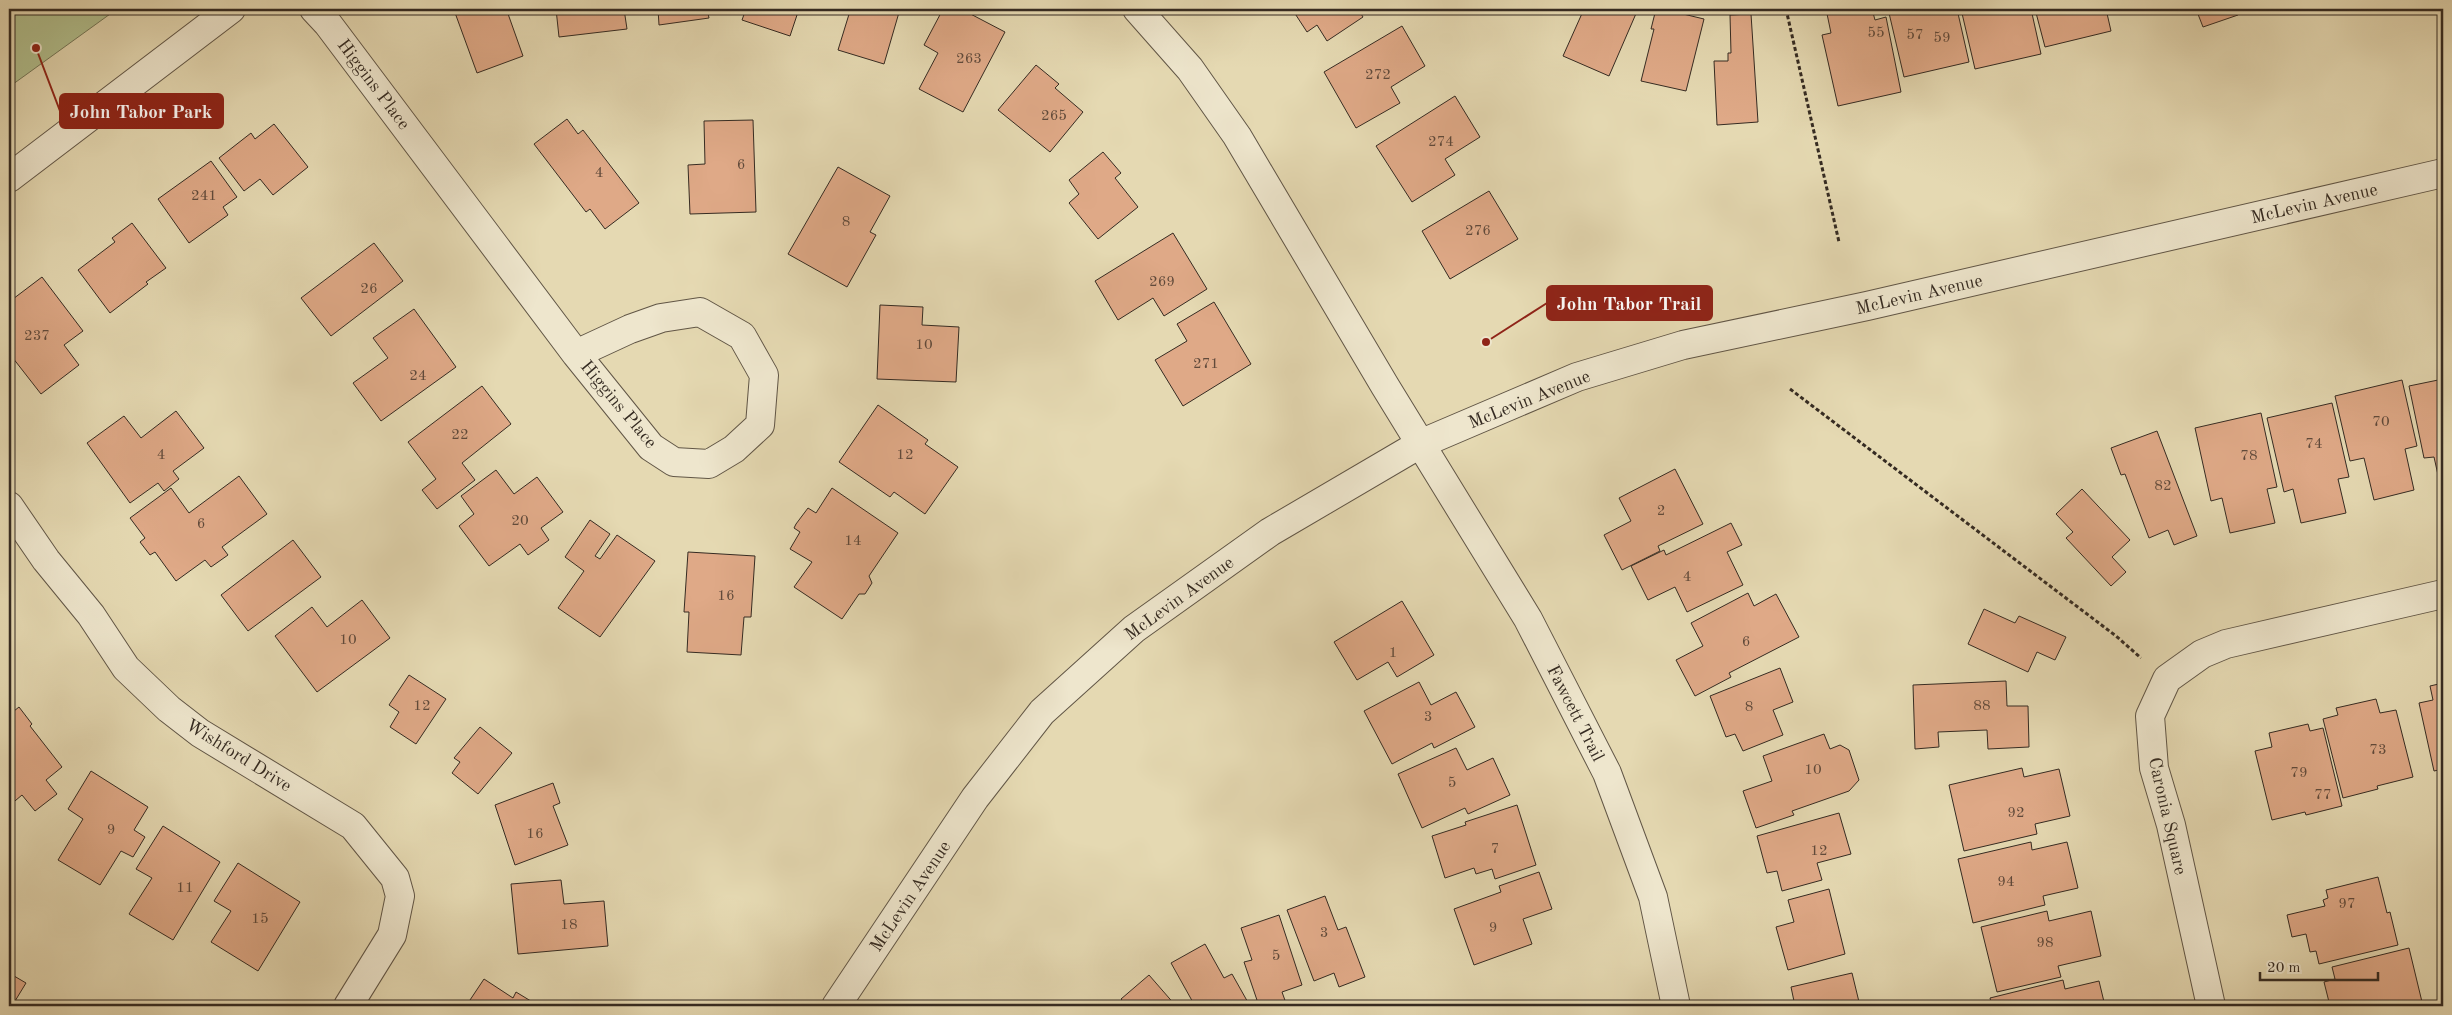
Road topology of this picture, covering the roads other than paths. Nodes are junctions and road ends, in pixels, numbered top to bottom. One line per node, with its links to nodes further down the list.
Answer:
1 (231, 9): 5 (street)
2 (314, 9): 6 (street, Higgins Place)
3 (1137, 9): 7 (street, Fawcett Trail)
4 (2443, 173): 7 (street, McLevin Avenue)
5 (9, 178)
6 (576, 354): 6 (street, Higgins Place)
7 (1420, 444): 11 (street, McLevin Avenue); 12 (street, Fawcett Trail)
8 (9, 506): 10 (street, Wishford Drive)
9 (2443, 594): 13 (street, Caronia Square)
10 (348, 1006)
11 (836, 1006)
12 (1676, 1006)
13 (2211, 1006)

